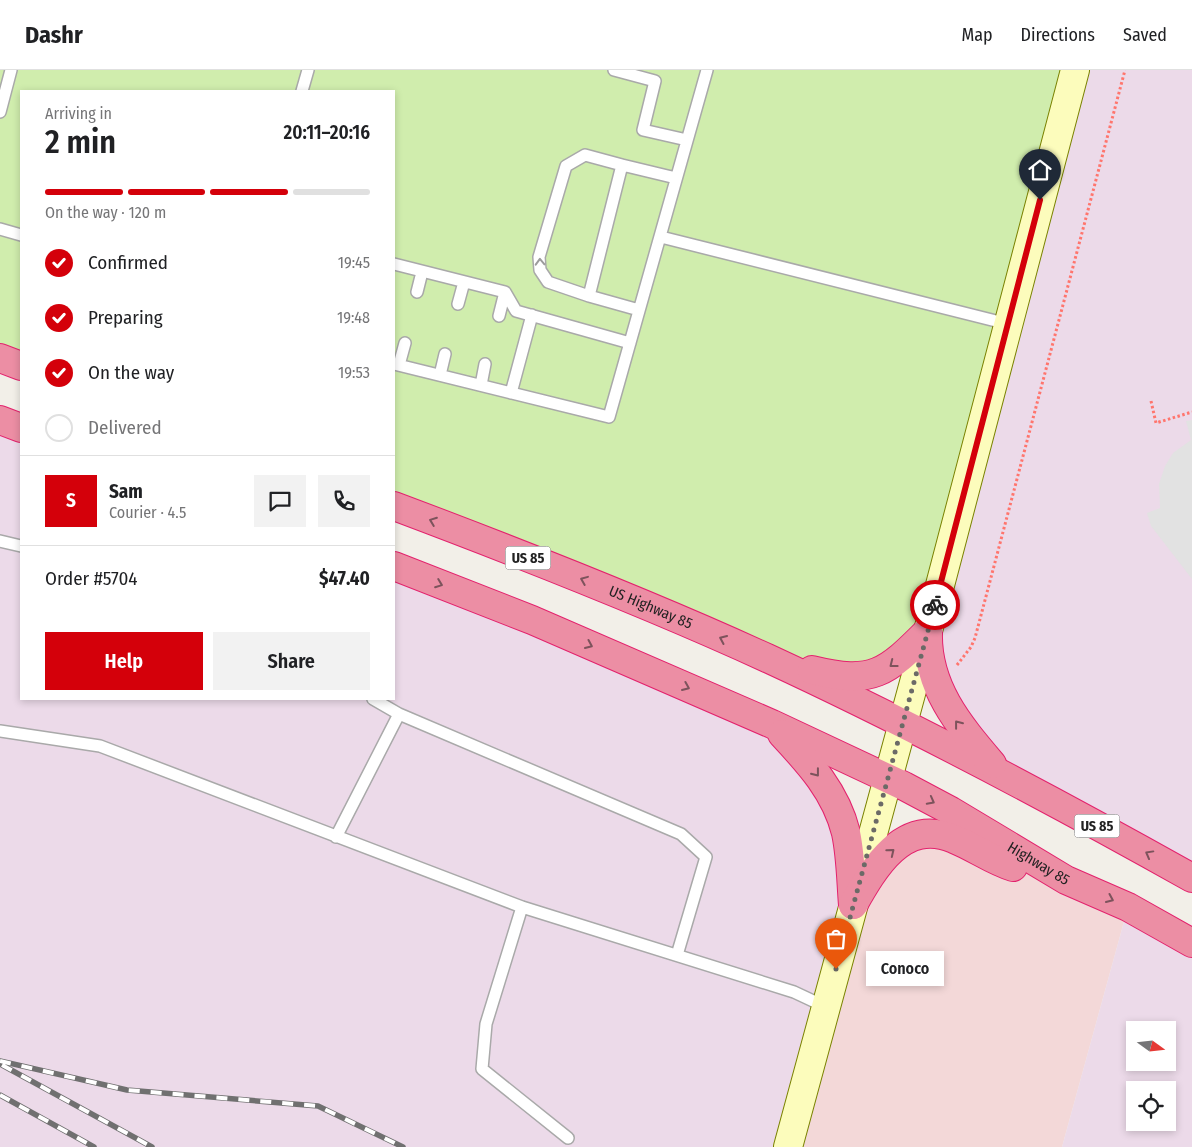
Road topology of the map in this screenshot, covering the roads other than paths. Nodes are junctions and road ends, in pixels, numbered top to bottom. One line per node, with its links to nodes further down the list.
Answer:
1 (11, 70): 7 (lane)
2 (308, 70): 6 (lane)
3 (614, 70): 8 (lane)
4 (706, 70): 8 (lane)
5 (1075, 70): 24 (main road)
6 (302, 90)
7 (0, 112)
8 (687, 140): 10 (lane)
9 (622, 165): 10 (lane); 19 (lane); 19 (lane, one-way to 9)
10 (676, 178): 13 (lane)
11 (0, 229): 12 (lane)
12 (20, 235)
13 (661, 237): 21 (lane); 24 (lane)
14 (395, 264): 15 (lane)
15 (422, 272): 16 (lane); 17 (lane)
16 (464, 282): 18 (lane); 20 (lane)
17 (417, 292)
18 (505, 292): 22 (lane); 23 (lane)
19 (589, 296): 21 (lane)
20 (458, 304)
21 (639, 310): 25 (lane)
22 (532, 315): 25 (lane); 34 (lane)
23 (499, 316)
24 (1008, 324): 41 (main road)
25 (630, 342): 34 (lane)
26 (405, 343): 29 (lane)
27 (445, 354): 32 (lane)
28 (0, 358): 31 (highway)
29 (396, 364): 32 (lane)
30 (485, 364): 33 (lane)
31 (20, 366)
32 (440, 375): 33 (lane)
33 (481, 385): 34 (lane)
34 (511, 393)
35 (0, 420): 36 (highway)
36 (20, 428)
37 (395, 506): 42 (highway, US Highway 85 / US 85, one-way to 37)
38 (0, 541): 39 (lane)
39 (20, 546)
40 (395, 566): 45 (highway, one-way to 45)
41 (928, 631): 42 (highway, one-way to 42); 46 (main road); 48 (highway, one-way to 41)
42 (767, 659): 46 (highway, US Highway 85 / US 85)
43 (376, 700): 44 (lane)
44 (400, 714): 50 (lane); 56 (lane)
45 (772, 724): 49 (highway); 53 (highway, one-way to 53)
46 (902, 724): 48 (highway, US 85); 49 (main road)
47 (0, 731): 50 (lane)
48 (1001, 775): 51 (highway, US 85, one-way to 48)
49 (887, 779): 52 (highway, Highway 85, one-way to 52); 53 (main road)
50 (336, 836): 54 (lane)
51 (1192, 878)
52 (1066, 880): 53 (highway, one-way to 52); 55 (highway, Highway 85, one-way to 55)
53 (853, 905): 57 (main road)
54 (522, 906): 56 (lane); 58 (lane)
55 (1192, 943)
56 (677, 955): 57 (lane)
57 (826, 1007): 59 (main road)
58 (568, 1138)
59 (788, 1147)

